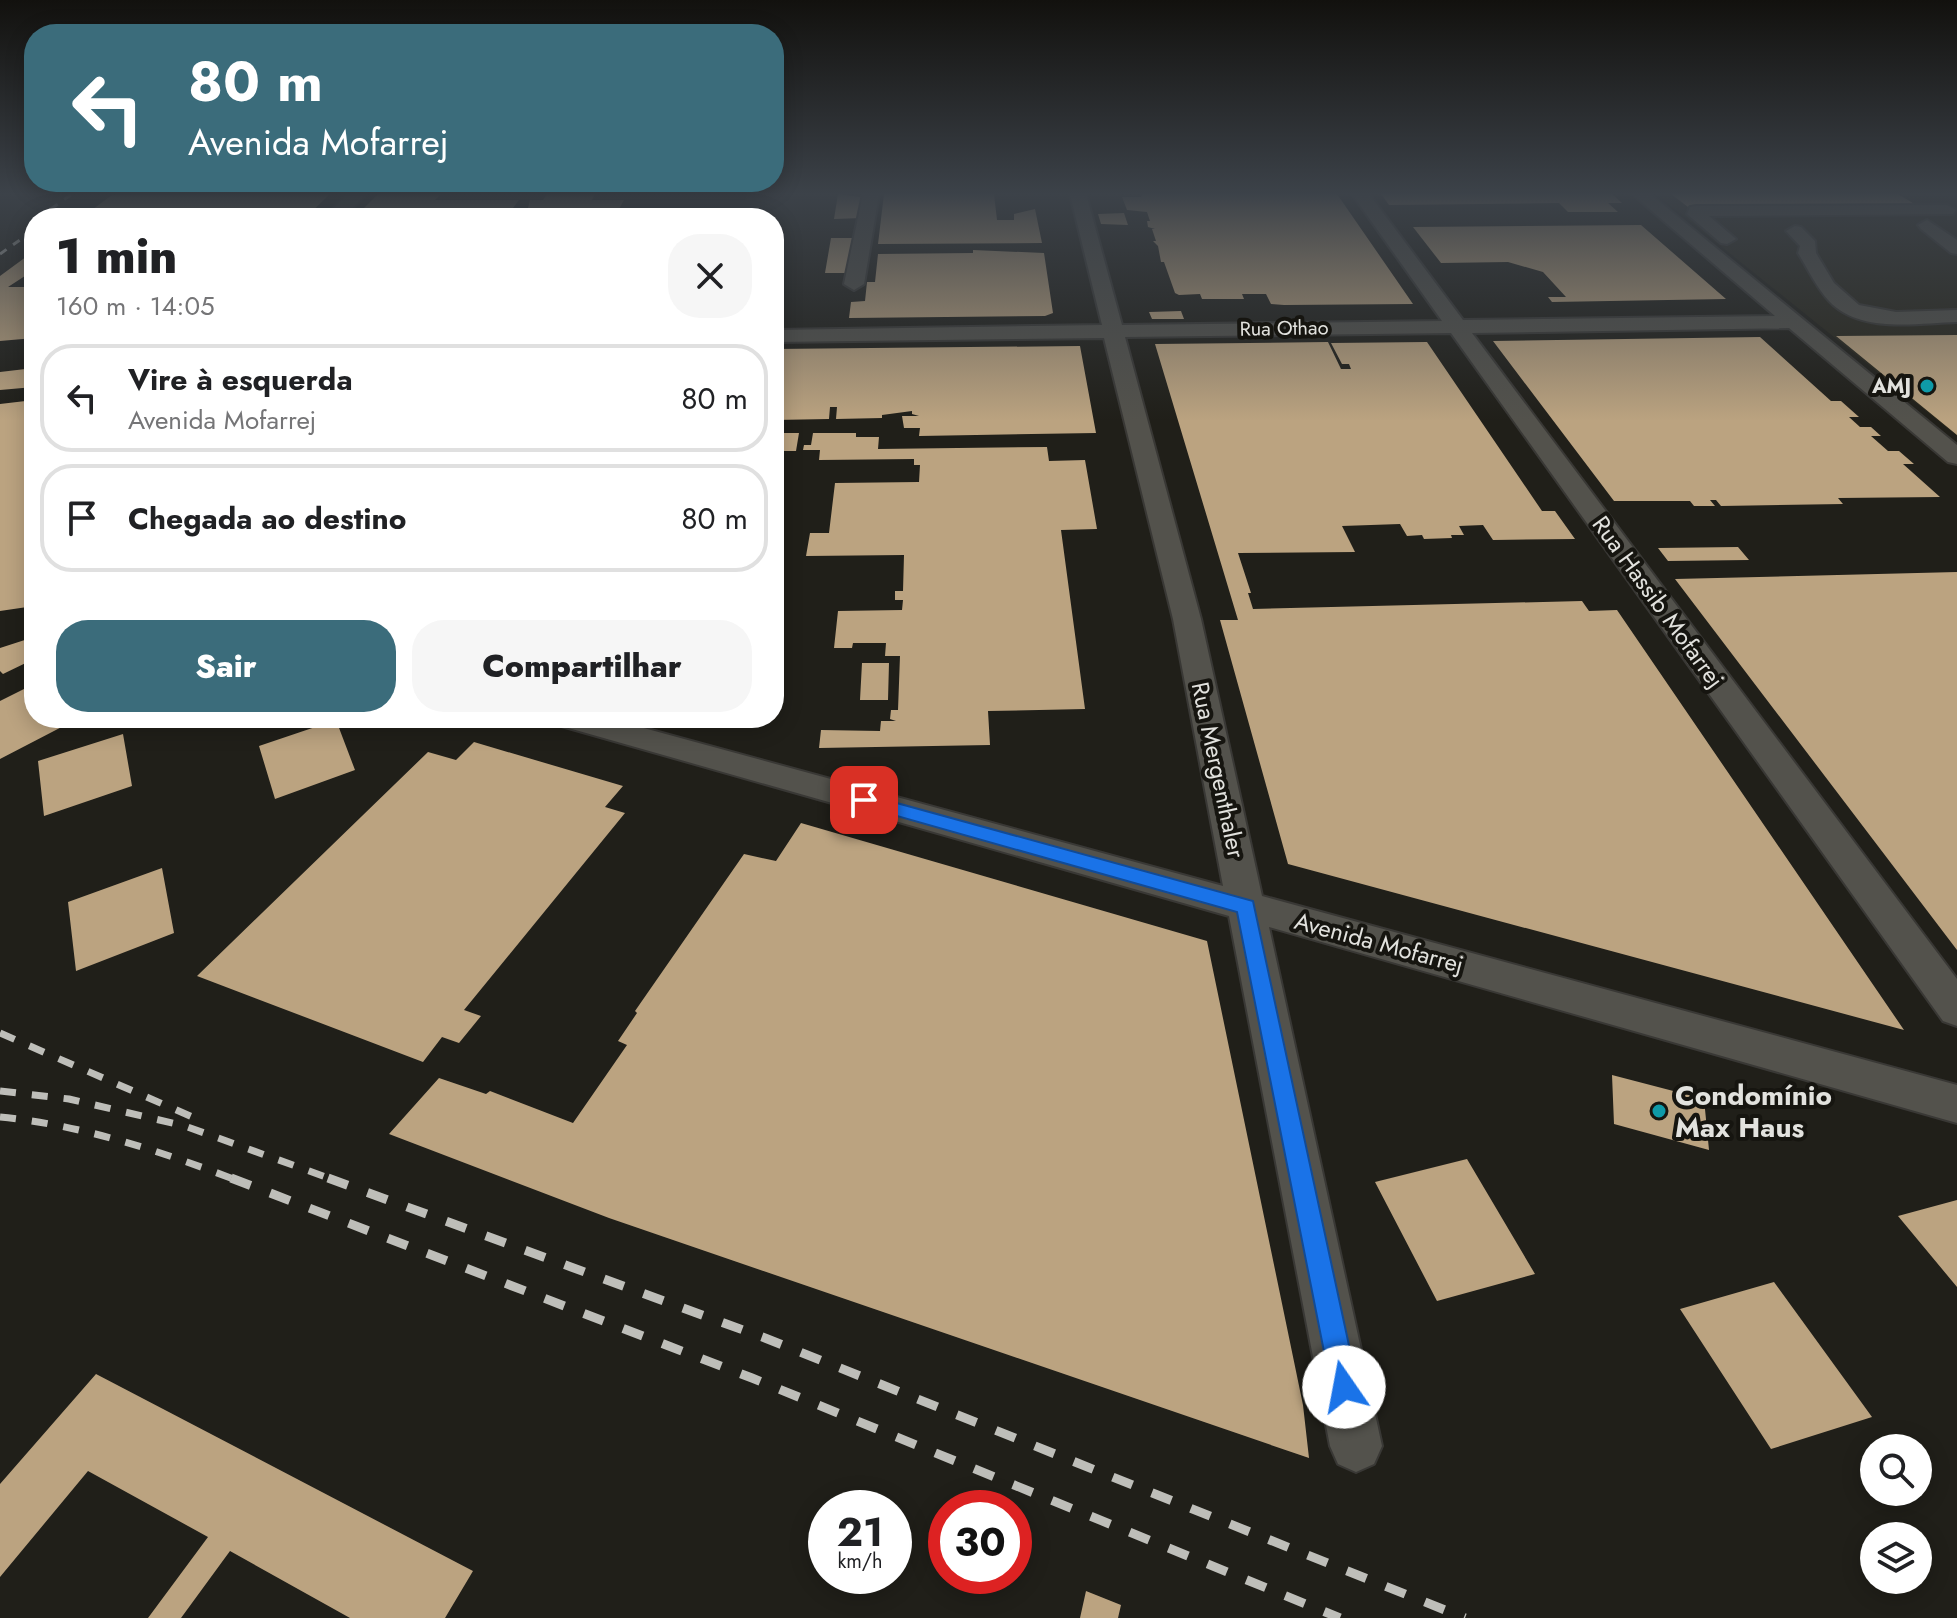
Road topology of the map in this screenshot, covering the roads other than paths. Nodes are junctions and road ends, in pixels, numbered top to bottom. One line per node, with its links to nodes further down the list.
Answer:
1 (857, 270): 6 (street)
2 (1098, 270): 10 (street, Rua Mergenthaler)
3 (1414, 270): 9 (street, Rua Hassib Mofarrej)
4 (1731, 270): 8 (street)
5 (1818, 270): 7 (street)
6 (854, 284)
7 (1957, 316)
8 (1794, 322): 9 (street, Rua Othao); 12 (street)
9 (1455, 326): 10 (street, Rua Othao); 15 (street, Rua Hassib Mofarrej)
10 (1114, 330): 11 (street, Rua Othao); 14 (street, Rua Mergenthaler)
11 (784, 336)
12 (1957, 457)
13 (605, 728): 14 (street, Avenida Mofarrej)
14 (1246, 907): 16 (street, Avenida Mofarrej); 17 (street, Rua Mergenthaler)
15 (1957, 1009)
16 (1957, 1104)
17 (1356, 1446)

